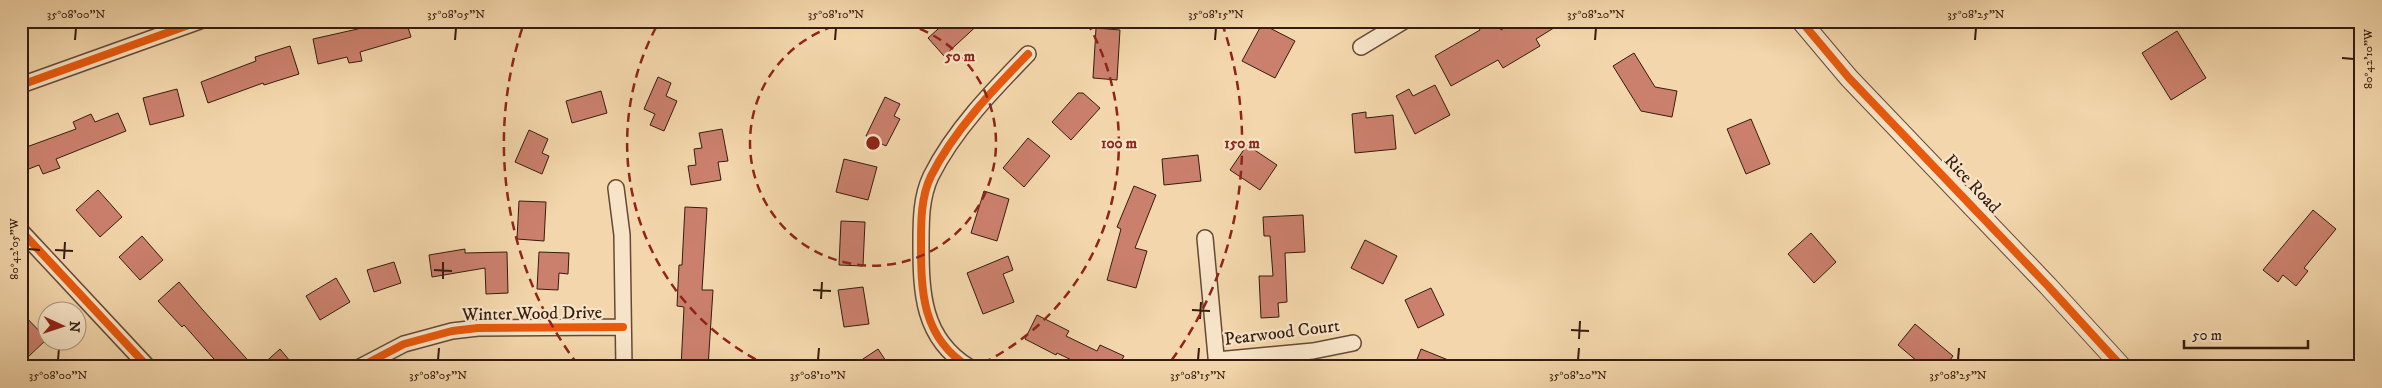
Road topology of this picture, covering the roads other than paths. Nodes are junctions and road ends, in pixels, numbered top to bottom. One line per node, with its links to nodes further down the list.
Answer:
1 (200, 21): 6 (street)
2 (1404, 21): 4 (street)
3 (1801, 21): 17 (street, Rice Road)
4 (1361, 47)
5 (1028, 54): 16 (street)
6 (21, 85)
7 (616, 188): 10 (street)
8 (21, 231): 13 (street)
9 (1205, 238): 12 (street)
10 (623, 327): 14 (street, Winter Wood Drive); 15 (street)
11 (1353, 342): 12 (street, Pearwood Court)
12 (1217, 363)
13 (148, 367)
14 (360, 367)
15 (624, 367)
16 (969, 367)
17 (2122, 367)

